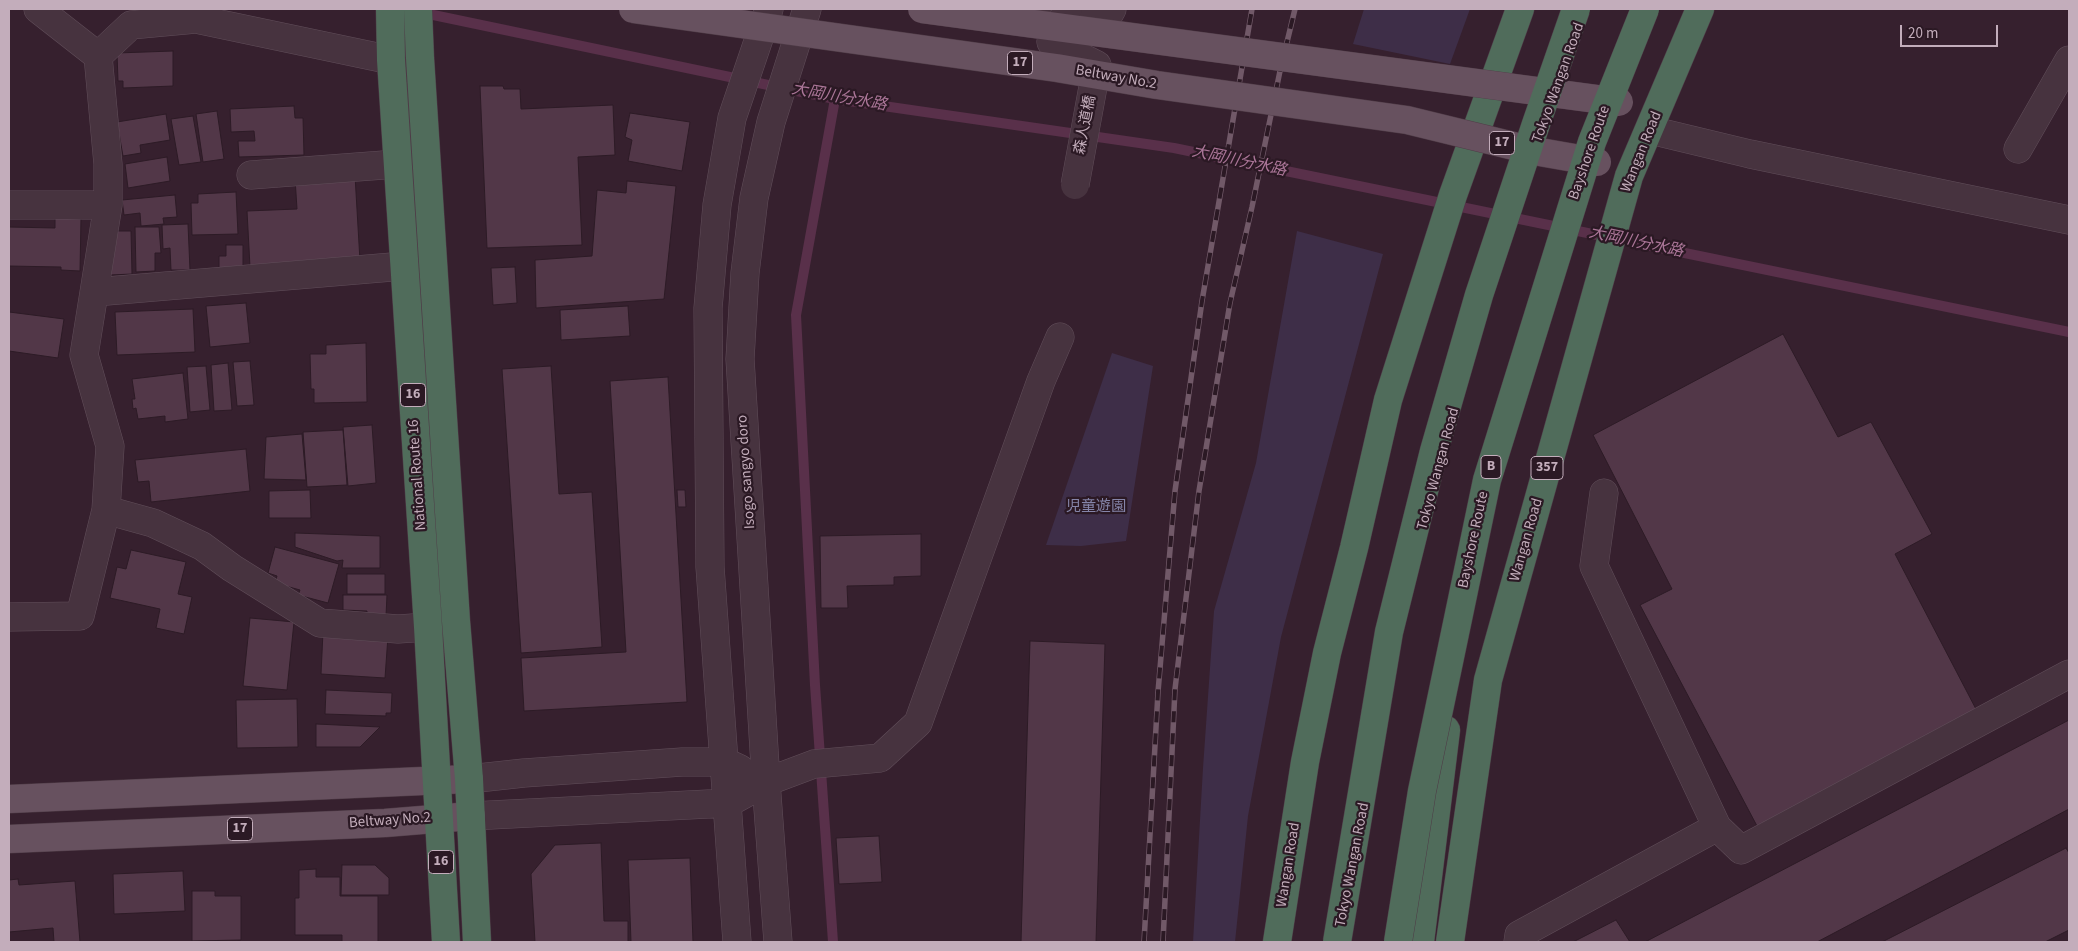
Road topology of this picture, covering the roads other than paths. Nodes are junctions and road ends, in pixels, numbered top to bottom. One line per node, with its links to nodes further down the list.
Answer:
1 (38, 9): 17 (street)
2 (390, 9): 18 (highway, National Route 16 / 16)
3 (418, 9): 41 (highway, National Route 16 / 16)
4 (633, 9): 24 (main road, Beltway No.2 / 17, bridge)
5 (770, 9): 40 (street)
6 (922, 9): 20 (main road, bridge)
7 (1051, 9): 9 (street)
8 (1068, 9): 28 (street, 森人道橋, bridge)
9 (1112, 9)
10 (1520, 9): 54 (highway, Wangan Road)
11 (1576, 9): 55 (highway, bridge)
12 (1585, 9): 20 (highway, Tokyo Wangan Road)
13 (1645, 9): 56 (highway, Bayshore Route / B, bridge)
14 (1654, 9): 21 (highway)
15 (1700, 9): 22 (highway, Wangan Road / 357)
16 (805, 13): 43 (street, Isogo sangyo doro)
17 (98, 56): 18 (street); 30 (street)
18 (390, 60): 26 (highway, National Route 16 / 16)
19 (2069, 60): 23 (street)
20 (1555, 93): 21 (main road, bridge); 24 (highway, Tokyo Wangan Road)
21 (1619, 102): 25 (highway)
22 (1650, 130): 31 (street); 58 (highway, Wangan Road / 357)
23 (2018, 149)
24 (1534, 151): 25 (main road, Beltway No.2 / 17, bridge); 55 (highway, Tokyo Wangan Road)
25 (1597, 162): 57 (highway)
26 (397, 164): 27 (street); 32 (highway, National Route 16 / 16)
27 (250, 175)
28 (1074, 185)
29 (9, 205): 30 (street)
30 (108, 205): 33 (street)
31 (2069, 220)
32 (404, 266): 33 (street); 38 (highway, National Route 16 / 16)
33 (95, 292): 36 (street)
34 (1060, 336): 43 (street, Beltway No.2)
35 (1604, 492): 48 (street)
36 (106, 510): 37 (street); 38 (street)
37 (9, 617)
38 (428, 627): 42 (highway, National Route 16 / 16)
39 (2069, 674): 48 (street)
40 (725, 762): 41 (street); 43 (street); 45 (street)
41 (469, 779): 42 (main road); 46 (highway, 16)
42 (436, 781): 44 (main road); 47 (highway, National Route 16 / 16)
43 (766, 782): 45 (street, Beltway No.2); 53 (street, Isogo sangyo doro)
44 (9, 798)
45 (728, 803): 46 (street, Beltway No.2); 52 (street)
46 (471, 816): 47 (main road, Beltway No.2 / 17); 51 (highway, 16)
47 (438, 818): 49 (main road, Beltway No.2 / 17); 50 (highway, National Route 16 / 16)
48 (1717, 826): 59 (street)
49 (9, 839)
50 (446, 942)
51 (477, 942)
52 (737, 942)
53 (778, 942)
54 (1277, 942)
55 (1337, 942)
56 (1398, 942)
57 (1420, 942)
58 (1450, 942)
59 (1518, 942)

